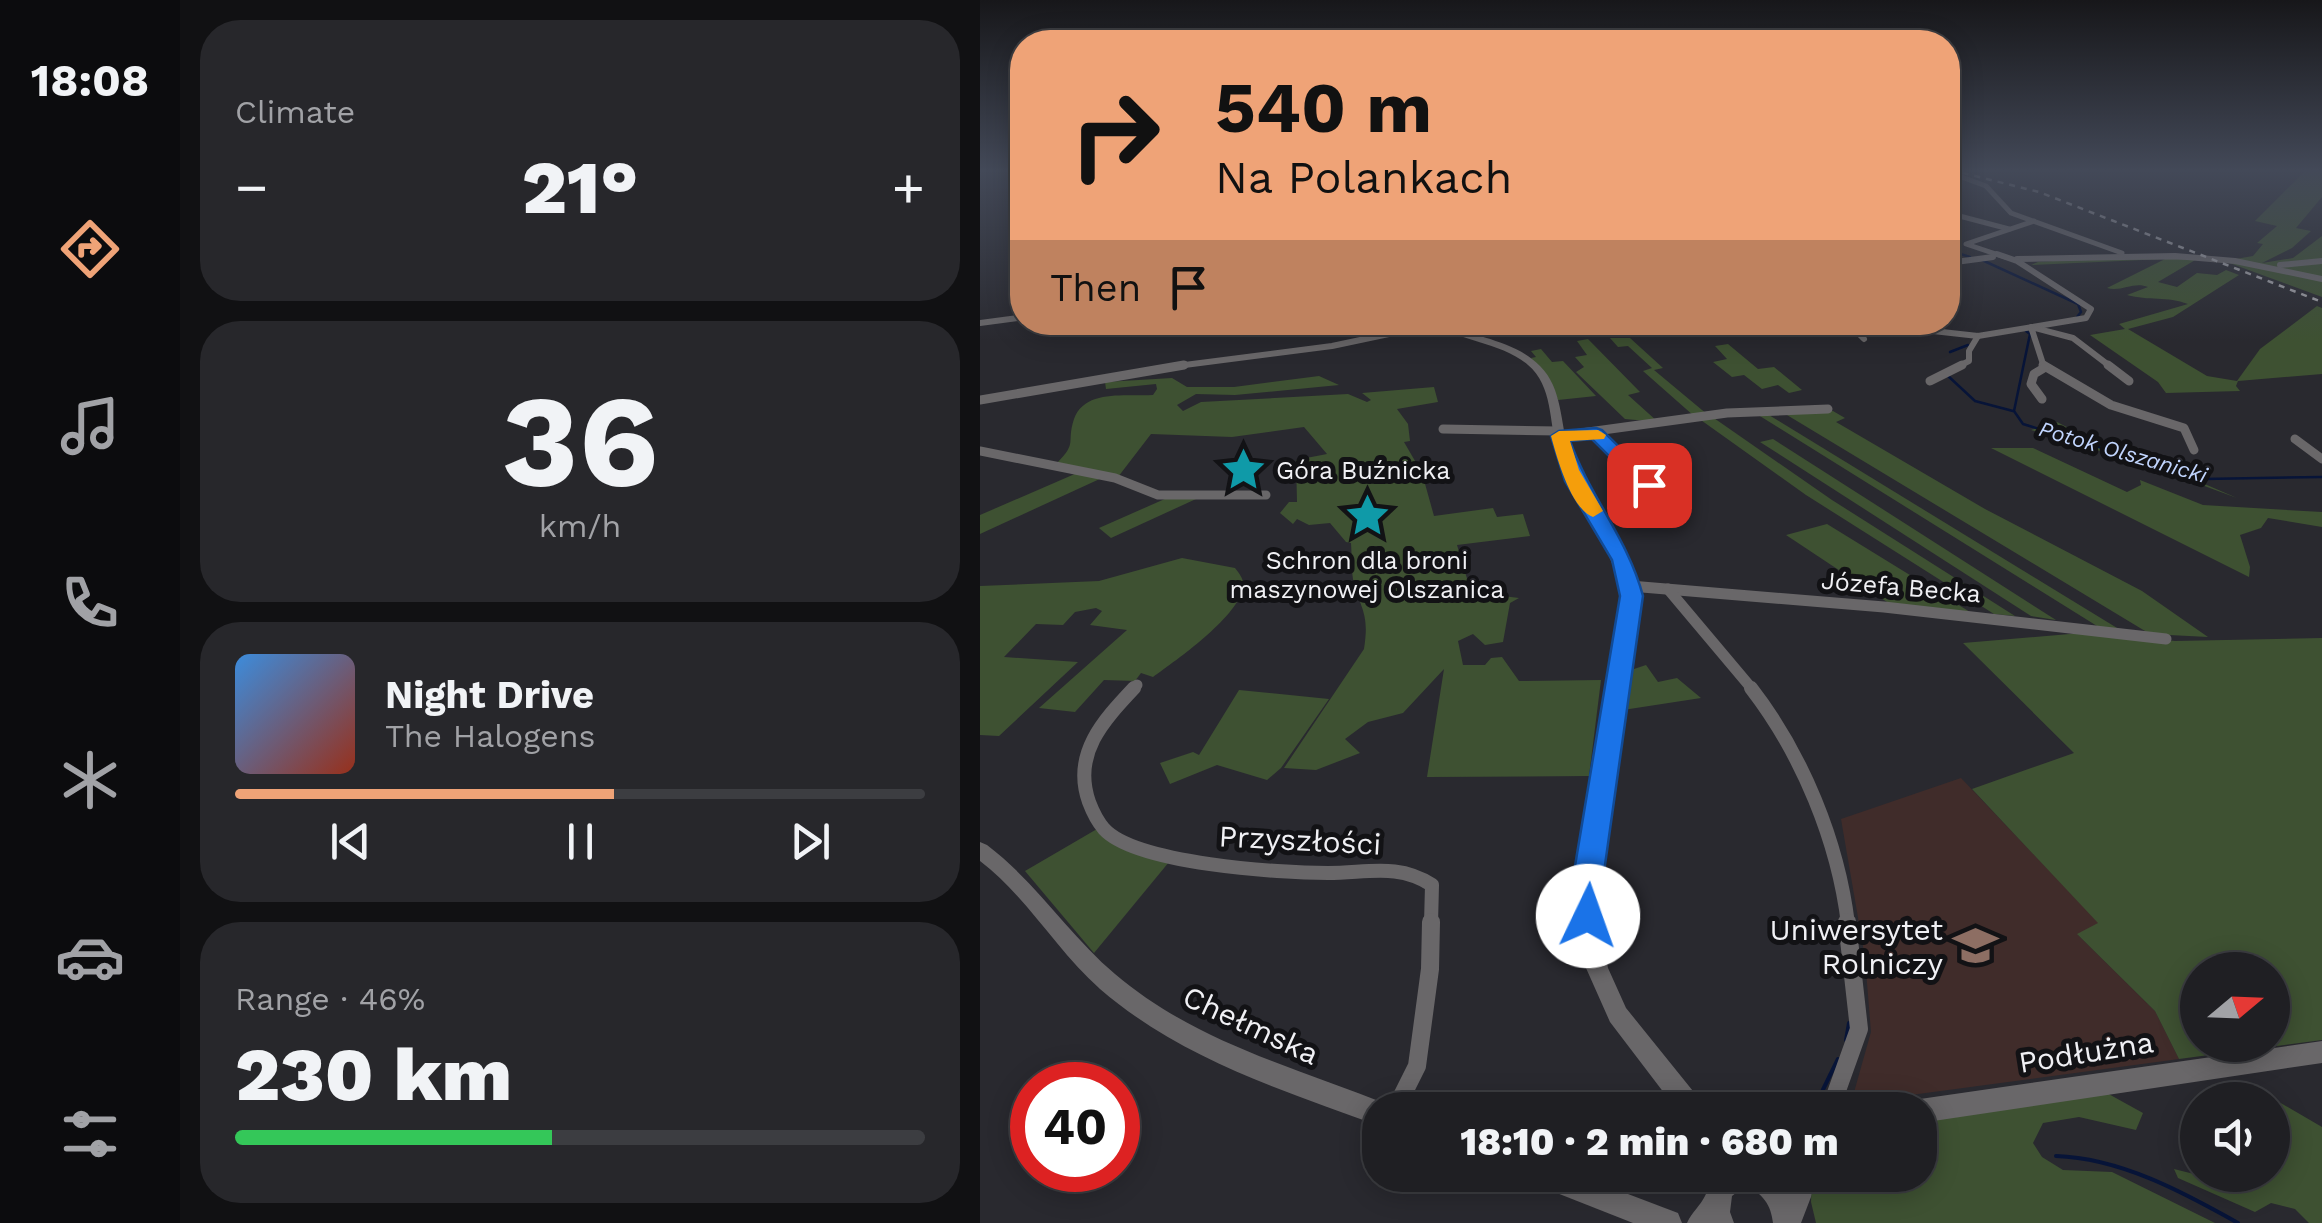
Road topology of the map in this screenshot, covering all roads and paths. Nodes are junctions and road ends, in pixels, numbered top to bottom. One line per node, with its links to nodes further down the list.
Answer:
1 (2001, 227): 4 (street)
2 (2014, 227): 4 (street)
3 (2050, 227): 5 (street)
4 (2008, 229): 6 (street)
5 (2126, 255): 8 (street); 11 (street)
6 (1998, 256): 7 (street); 10 (street)
7 (2012, 259): 8 (street); 12 (street)
8 (2044, 260): 12 (street)
9 (2322, 261): 11 (street)
10 (1960, 262)
11 (2260, 266): 13 (street)
12 (2028, 270): 16 (street)
13 (2322, 279)
14 (1010, 319): 15 (street)
15 (980, 324)
16 (2031, 327): 21 (street); 23 (street); 25 (street)
17 (1960, 334): 21 (street)
18 (1378, 335): 27 (street)
19 (1464, 335): 30 (street)
20 (1860, 335): 22 (street)
21 (1978, 336): 24 (street)
22 (1864, 339)
23 (2044, 368): 26 (street); 33 (street)
24 (1930, 381)
25 (2130, 381)
26 (2042, 399)
27 (980, 400)
28 (1828, 409): 31 (street)
29 (1443, 429): 30 (street)
30 (1559, 433): 31 (street); 38 (street)
31 (1596, 434): 37 (street)
32 (2295, 438): 35 (street)
33 (2194, 450)
34 (980, 451): 36 (street)
35 (2322, 458)
36 (1266, 495)
37 (1673, 506)
38 (1630, 586): 39 (street, Józefa Becka); 45 (street)
39 (1668, 589): 40 (street, Józefa Becka); 46 (street)
40 (2166, 639)
41 (1137, 686): 44 (street, Przyszłości)
42 (980, 850): 47 (street, Chełmska)
43 (2322, 1052): 48 (street, Podłużna)
44 (1404, 1092)
45 (1678, 1092)
46 (1836, 1092)
47 (1362, 1107)
48 (1937, 1109)
49 (1587, 1192): 53 (street)
50 (1799, 1192): 52 (street)
51 (1725, 1194): 52 (street)
52 (1787, 1220)
53 (1668, 1223)

